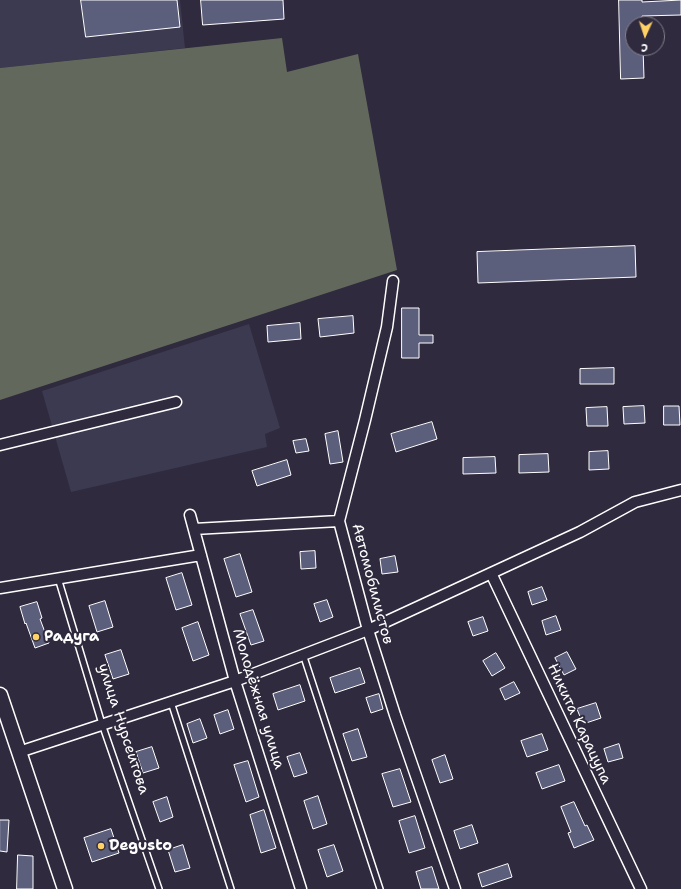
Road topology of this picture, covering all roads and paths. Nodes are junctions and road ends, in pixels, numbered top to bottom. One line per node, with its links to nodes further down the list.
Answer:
1 (393, 281): 6 (street, Автомобилистов)
2 (176, 402): 3 (street)
3 (0, 445)
4 (681, 490): 9 (street)
5 (190, 516): 7 (street, Молодёжная улица)
6 (340, 521): 7 (street); 12 (street, Автомобилистов)
7 (194, 528): 8 (street, Молодёжная улица)
8 (201, 555): 10 (street); 14 (street, Молодёжная улица)
9 (491, 573): 12 (street); 25 (street, Никита Карацупа)
10 (58, 578): 11 (street); 17 (lane, улица Нурсеитова)
11 (0, 588)
12 (368, 630): 13 (street); 24 (street, Автомобилистов)
13 (303, 654): 14 (street); 23 (lane)
14 (235, 680): 16 (street); 22 (street, Молодёжная улица)
15 (0, 696): 18 (main road)
16 (171, 702): 17 (street); 21 (lane)
17 (102, 724): 18 (street); 20 (lane, улица Нурсеитова)
18 (19, 752): 19 (main road)
19 (65, 889)
20 (159, 889)
21 (231, 889)
22 (301, 889)
23 (380, 889)
24 (455, 889)
25 (640, 889)

